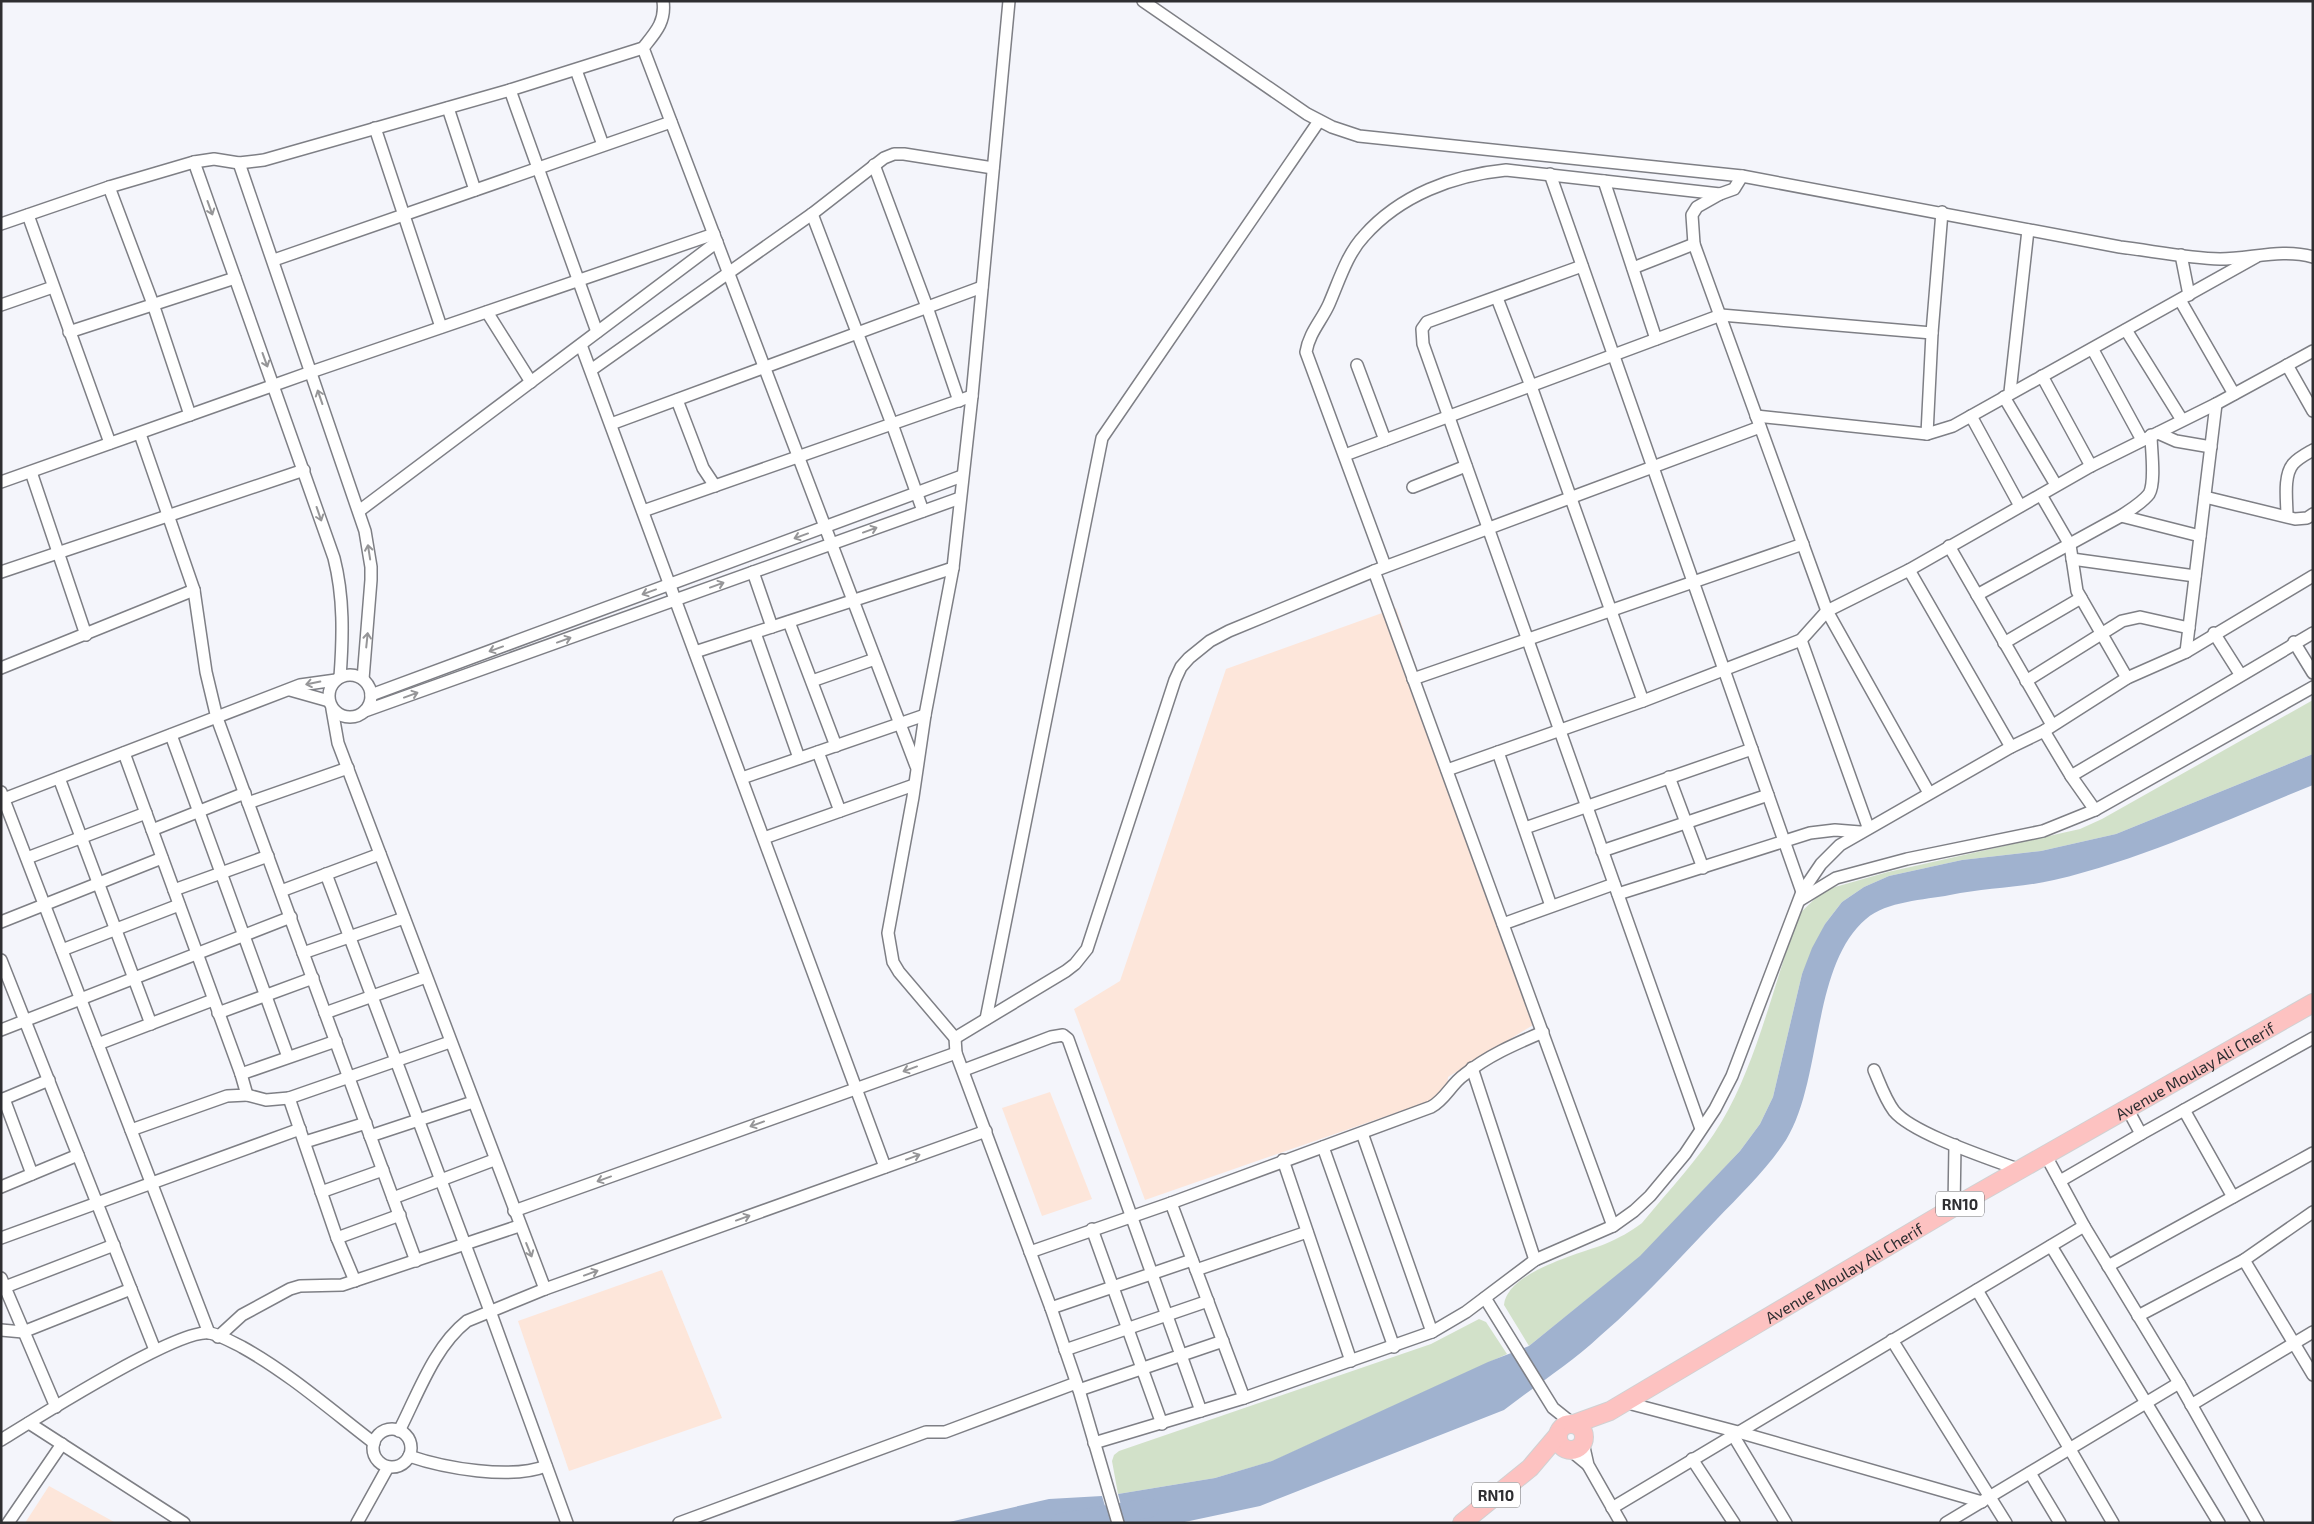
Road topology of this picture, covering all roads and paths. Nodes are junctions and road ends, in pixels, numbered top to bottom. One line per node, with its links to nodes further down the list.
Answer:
1 (663, 1): 4 (street)
2 (1009, 1): 16 (street)
3 (1143, 1): 8 (street)
4 (643, 48): 5 (street); 9 (street)
5 (576, 70): 6 (street); 11 (street)
6 (510, 90): 7 (street); 15 (street)
7 (448, 108): 10 (street); 21 (street)
8 (1319, 121): 18 (street); 248 (street)
9 (671, 122): 11 (street); 29 (street)
10 (375, 128): 13 (street); 26 (street)
11 (603, 145): 15 (street)
12 (194, 162): 13 (street); 20 (street); 38 (street, one-way to 38)
13 (239, 163): 34 (street)
14 (874, 165): 16 (street); 24 (street); 46 (street)
15 (537, 168): 21 (street); 39 (street)
16 (993, 168): 40 (street)
17 (1550, 174): 19 (street); 35 (street); 90 (street)
18 (1742, 176): 22 (street); 23 (street)
19 (1604, 181): 22 (street); 36 (street)
20 (109, 187): 25 (street); 44 (street)
21 (475, 190): 26 (street)
22 (1720, 194): 30 (street)
23 (1942, 212): 28 (street); 54 (street)
24 (812, 214): 37 (street); 53 (street)
25 (28, 215): 27 (street); 41 (street)
26 (404, 215): 34 (street); 49 (street)
27 (1, 224)
28 (2028, 230): 31 (street); 70 (street)
29 (715, 238): 37 (street); 39 (street); 52 (street)
30 (1694, 244): 36 (street); 48 (street)
31 (2181, 255): 32 (street); 42 (street)
32 (2260, 255): 33 (street); 42 (street)
33 (2313, 257)
34 (274, 260): 64 (street)
35 (1582, 266): 43 (street); 59 (street)
36 (1632, 268): 55 (street)
37 (728, 273): 62 (street); 63 (street)
38 (235, 278): 44 (street); 67 (street, one-way to 67)
39 (578, 280): 47 (street); 52 (street)
40 (982, 286): 46 (street); 71 (street)
41 (53, 287): 45 (street); 51 (street)
42 (2184, 297): 50 (street); 69 (street)
43 (1497, 298): 68 (street); 77 (street)
44 (153, 304): 51 (street); 76 (street)
45 (1, 305)
46 (927, 307): 53 (street); 73 (street)
47 (487, 312): 49 (street); 66 (street)
48 (1721, 315): 54 (street); 55 (street); 80 (street)
49 (442, 327): 64 (street)
50 (2126, 330): 57 (street); 79 (street)
51 (70, 332): 87 (street)
52 (597, 332): 56 (street)
53 (857, 333): 62 (street); 82 (street)
54 (1932, 333): 84 (street)
55 (1656, 340): 59 (street)
56 (581, 345): 63 (street); 66 (street)
57 (2093, 350): 65 (street); 85 (street)
58 (2313, 351): 61 (street)
59 (1614, 355): 68 (street); 94 (street)
60 (1357, 365): 86 (street)
61 (2287, 365): 69 (street); 75 (street)
62 (764, 367): 72 (street); 91 (street)
63 (591, 370): 81 (street)
64 (311, 372): 67 (street); 108 (street, one-way to 64)
65 (2042, 376): 70 (street); 93 (street)
66 (531, 382): 108 (street)
67 (274, 386): 76 (street); 95 (street)
68 (1531, 386): 77 (street); 106 (street)
69 (2234, 394): 74 (street)
70 (2007, 395): 78 (street); 99 (street)
71 (972, 396): 73 (street); 97 (street)
72 (677, 400): 81 (street); 100 (street)
73 (959, 401): 82 (street)
74 (2216, 404): 79 (street); 88 (street)
75 (2313, 410)
76 (190, 416): 83 (street)
77 (1448, 416): 86 (street); 92 (street)
78 (1971, 416): 84 (street); 107 (street)
79 (2182, 420): 85 (street)
80 (1758, 421): 84 (street); 94 (street); 119 (street)
81 (611, 424): 109 (street)
82 (892, 424): 91 (street); 102 (street)
83 (140, 434): 87 (street); 111 (street)
84 (1927, 434)
85 (2150, 436): 88 (street); 93 (street); 113 (street)
86 (1385, 440): 90 (street)
87 (110, 443): 96 (street)
88 (2210, 447): 104 (street)
89 (2313, 450): 114 (street)
90 (1346, 455): 124 (street)
91 (798, 457): 100 (street); 115 (street)
92 (1466, 466): 101 (street); 116 (street)
93 (2091, 466): 99 (street)
94 (1653, 467): 106 (street); 132 (street)
95 (304, 470): 111 (street); 160 (street, one-way to 160)
96 (31, 472): 98 (street); 122 (street)
97 (962, 476): 102 (street); 105 (street)
98 (1, 482)
99 (2056, 485): 103 (street)
100 (715, 486): 109 (street)
101 (1413, 487)
102 (917, 493): 110 (street); 115 (street)
103 (2041, 495): 107 (street); 120 (street)
104 (2204, 497): 114 (street); 117 (street)
105 (960, 498): 110 (street); 125 (street)
106 (1570, 498): 116 (street); 139 (street)
107 (2020, 506): 121 (street)
108 (359, 511): 162 (street, one-way to 108)
109 (643, 511): 133 (street)
110 (923, 511): 118 (street, one-way to 110)
111 (169, 514): 122 (street); 134 (street)
112 (2313, 514): 114 (street)
113 (2121, 516): 117 (street); 120 (street)
114 (2288, 516)
115 (825, 527): 118 (street); 133 (street, one-way to 133)
116 (1488, 528): 124 (street); 149 (street)
117 (2200, 536): 130 (street)
118 (831, 544): 129 (street); 138 (street)
119 (1803, 544): 132 (street); 140 (street)
120 (2070, 544): 123 (street); 135 (street)
121 (1949, 546): 126 (street); 135 (street)
122 (57, 552): 128 (street); 147 (street)
123 (2072, 559): 130 (street); 136 (street)
124 (1386, 566): 127 (street)
125 (953, 568): 138 (street); 172 (street)
126 (1909, 570): 140 (street); 181 (street)
127 (1374, 571): 163 (street); 248 (street)
128 (1, 572)
129 (753, 572): 137 (street, one-way to 129); 142 (street)
130 (2195, 576): 143 (street)
131 (2313, 576): 146 (street)
132 (1693, 582): 139 (street); 157 (street)
133 (670, 584): 137 (street); 168 (street, one-way to 168)
134 (194, 590): 147 (street); 173 (street)
135 (1977, 596): 152 (street)
136 (2081, 598): 148 (street); 152 (street)
137 (676, 600): 153 (street); 171 (street, one-way to 137)
138 (853, 601): 141 (street); 155 (street)
139 (1611, 610): 149 (street); 169 (street)
140 (1827, 611): 150 (street); 195 (street)
141 (789, 622): 142 (street); 164 (street)
142 (772, 627): 144 (street)
143 (2189, 628): 148 (street); 154 (street)
144 (755, 633): 153 (street); 186 (street)
145 (2313, 633): 151 (street)
146 (2214, 634): 154 (street); 159 (street)
147 (86, 635): 156 (street)
148 (2101, 636): 161 (street); 165 (street)
149 (1527, 639): 163 (street); 177 (street)
150 (1801, 640): 157 (street); 207 (street)
151 (2294, 642): 158 (street); 159 (street)
152 (2004, 643): 165 (street)
153 (695, 652): 193 (street)
154 (2186, 652): 161 (street)
155 (875, 659): 164 (street); 175 (street)
156 (1, 668)
157 (1724, 670): 169 (street); 182 (street)
158 (2313, 673)
159 (2240, 674): 190 (street)
160 (338, 678): 162 (street); 167 (street, one-way to 167); 170 (street)
161 (2128, 678): 176 (street)
162 (363, 679): 168 (street)
163 (1413, 679): 189 (street)
164 (812, 681): 180 (street)
165 (2026, 681): 176 (street)
166 (2313, 687): 200 (street)
167 (290, 690): 170 (street); 173 (street)
168 (371, 695): 171 (street)
169 (1643, 701): 177 (street)
170 (330, 705): 174 (street); 179 (street)
171 (365, 712): 174 (street)
172 (925, 715): 175 (street); 188 (street)
173 (217, 718): 178 (street); 198 (street)
174 (348, 718): 179 (street)
175 (900, 724): 180 (street); 188 (street)
176 (2048, 728): 181 (street); 190 (street)
177 (1559, 729): 184 (street); 199 (street)
178 (171, 735): 185 (street); 201 (street)
179 (338, 743): 187 (street)
180 (836, 746): 183 (street)
181 (2012, 747): 195 (street)
182 (1752, 749): 191 (street); 196 (street)
183 (818, 752): 186 (street); 202 (street)
184 (1498, 752): 189 (street); 205 (street)
185 (124, 753): 192 (street); 203 (street)
186 (799, 758): 193 (street)
187 (348, 768): 198 (street); 212 (street)
188 (917, 769): 194 (street)
189 (1447, 770): 230 (street)
190 (2071, 776): 200 (street)
191 (1669, 777): 199 (street); 204 (street)
192 (59, 778): 197 (street); 208 (street)
193 (742, 778): 209 (street)
194 (914, 785): 202 (street); 253 (street)
195 (1929, 793): 207 (street)
196 (1768, 795): 204 (street); 210 (street)
197 (2, 797): 214 (street)
198 (247, 798): 201 (street); 213 (street)
199 (1586, 805): 205 (street); 211 (street)
200 (2095, 810): 223 (street)
201 (198, 811): 206 (street); 217 (street)
202 (840, 811): 209 (street)
203 (146, 813): 206 (street); 208 (street)
204 (1686, 822): 211 (street); 216 (street)
205 (1525, 828): 226 (street)
206 (152, 830): 215 (street)
207 (1864, 830): 210 (street); 223 (street)
208 (80, 838): 214 (street); 219 (street)
209 (764, 838): 267 (street)
210 (1784, 840): 216 (street); 223 (street)
211 (1602, 851): 221 (street)
212 (380, 854): 218 (street); 228 (street)
213 (268, 856): 217 (street); 222 (street)
214 (27, 858): 224 (street)
215 (162, 858): 219 (street); 220 (street)
216 (1703, 868): 221 (street)
217 (221, 873): 220 (street); 232 (street)
218 (326, 874): 222 (street); 233 (street)
219 (98, 884): 224 (street); 231 (street)
220 (174, 890): 225 (street)
221 (1616, 890): 226 (street); 277 (street)
222 (281, 891): 227 (street)
223 (1801, 896): 277 (street)
224 (45, 905): 229 (street); 234 (street)
225 (179, 905): 231 (street); 236 (street)
226 (1551, 906): 230 (street)
227 (290, 918): 232 (street); 235 (street)
228 (404, 918): 233 (street); 239 (street)
229 (1, 922)
230 (1503, 924): 252 (street)
231 (115, 930): 234 (street); 240 (street)
232 (244, 936): 236 (street); 241 (street)
233 (350, 937): 235 (street); 242 (street)
234 (62, 950): 243 (street)
235 (304, 953): 238 (street)
236 (197, 954): 240 (street); 244 (street)
237 (1, 960): 249 (street)
238 (313, 978): 241 (street); 247 (street)
239 (426, 978): 242 (street); 256 (street)
240 (133, 979): 243 (street); 250 (street)
241 (266, 996): 246 (street); 259 (street)
242 (372, 996): 247 (street); 260 (street)
243 (81, 999): 249 (street); 257 (street)
244 (213, 1000): 246 (street); 250 (street)
245 (2313, 1003): 272 (main road, Avenue Moulay Ali Cherif / RN10)
246 (218, 1013): 264 (street)
247 (325, 1013): 255 (street)
248 (986, 1019): 253 (street)
249 (25, 1021): 251 (street); 266 (street)
250 (151, 1024): 257 (street)
251 (1, 1030)
252 (1543, 1032): 261 (street); 310 (street)
253 (955, 1038): 258 (street)
254 (2313, 1038): 273 (street)
255 (336, 1041): 259 (street); 265 (street)
256 (450, 1042): 260 (street); 271 (street)
257 (98, 1044): 278 (street)
258 (956, 1053): 262 (street); 267 (street, one-way to 267)
259 (288, 1057): 264 (street)
260 (396, 1060): 265 (street); 274 (street)
261 (1472, 1068): 280 (street); 320 (street)
262 (964, 1070): 279 (street); 308 (street)
263 (1874, 1070): 284 (street)
264 (241, 1074): 268 (street)
265 (349, 1077): 269 (street); 275 (street)
266 (49, 1080): 270 (street); 288 (street)
267 (857, 1088): 291 (street); 305 (street, one-way to 305)
268 (247, 1095): 269 (street); 278 (street)
269 (289, 1098): 276 (street)
270 (2, 1100): 294 (street)
271 (473, 1102): 274 (street); 289 (street)
272 (2127, 1108): 281 (street); 287 (main road, Avenue Moulay Ali Cherif / RN10)
273 (2184, 1110): 281 (street); 300 (street)
274 (419, 1121): 282 (street); 295 (street)
275 (366, 1123): 282 (street); 283 (street)
276 (300, 1129): 283 (street); 297 (street)
277 (1701, 1129): 310 (street)
278 (131, 1130): 297 (street)
279 (986, 1131): 291 (street, one-way to 279); 319 (street)
280 (1362, 1133): 285 (street); 341 (street)
281 (2141, 1134): 296 (street)
282 (370, 1136): 292 (street)
283 (304, 1142): 299 (street)
284 (1955, 1145): 293 (street); 304 (street)
285 (1323, 1146): 290 (street); 347 (street)
286 (2313, 1153): 300 (street)
287 (2045, 1154): 293 (main road, Avenue Moulay Ali Cherif / RN10); 296 (street)
288 (78, 1155): 294 (street); 302 (street)
289 (494, 1160): 295 (street); 305 (street)
290 (1283, 1160): 303 (street); 313 (street)
291 (885, 1167): 330 (street, one-way to 291)
292 (383, 1170): 299 (street); 301 (street)
293 (2020, 1170): 304 (main road, Avenue Moulay Ali Cherif / RN10)
294 (32, 1174): 298 (street)
295 (441, 1180): 301 (street); 316 (street)
296 (2060, 1182): 311 (street)
297 (151, 1183): 302 (street); 343 (street)
298 (1, 1187)
299 (321, 1192): 315 (street)
300 (2233, 1197): 324 (street)
301 (393, 1198): 307 (street)
302 (97, 1203): 314 (street); 317 (street)
303 (1171, 1203): 308 (street); 323 (street)
304 (1954, 1207): 360 (main road, Avenue Moulay Ali Cherif / RN10)
305 (514, 1211): 309 (street)
306 (2313, 1212): 321 (street)
307 (400, 1215): 315 (street); 322 (street)
308 (1132, 1216): 312 (street); 325 (street)
309 (519, 1226): 316 (street); 330 (street, one-way to 330)
310 (1614, 1226): 320 (street)
311 (2084, 1226): 318 (street); 324 (street)
312 (1092, 1229): 319 (street); 328 (street)
313 (1307, 1232): 323 (street); 351 (street)
314 (1, 1238)
315 (337, 1238): 326 (street)
316 (465, 1244): 322 (street); 335 (street)
317 (114, 1245): 327 (street); 329 (street)
318 (2051, 1246): 331 (street); 357 (street)
319 (1030, 1252): 334 (street)
320 (1535, 1260): 332 (street)
321 (2244, 1260): 337 (street); 346 (street)
322 (416, 1261): 326 (street)
323 (1194, 1265): 325 (street); 333 (street)
324 (2108, 1266): 337 (street)
325 (1152, 1274): 328 (street); 336 (street)
326 (355, 1281): 343 (street)
327 (3, 1283): 340 (street)
328 (1113, 1287): 334 (street); 338 (street)
329 (131, 1289): 340 (street); 348 (street)
330 (545, 1289): 335 (street)
331 (1977, 1290): 344 (street); 371 (street)
332 (1485, 1298): 341 (street); 366 (street)
333 (1208, 1301): 336 (street); 345 (street)
334 (1051, 1308): 349 (street)
335 (490, 1311): 364 (street); 374 (street)
336 (1167, 1315): 338 (street); 350 (street)
337 (2138, 1316): 354 (street)
338 (1128, 1328): 349 (street); 352 (street)
339 (1, 1330): 340 (street)
340 (23, 1332): 359 (street)
341 (1432, 1332): 347 (street)
342 (2313, 1332): 346 (street)
343 (214, 1335): 348 (street); 368 (street)
344 (1892, 1340): 365 (street); 377 (street)
345 (1223, 1342): 350 (street); 356 (street)
346 (2294, 1342): 353 (street); 358 (street)
347 (1394, 1347): 351 (street)
348 (155, 1350): 359 (street)
349 (1065, 1350): 355 (street)
350 (1182, 1355): 352 (street); 361 (street)
351 (1351, 1361): 356 (street)
352 (1142, 1368): 355 (street); 363 (street)
353 (2313, 1375)
354 (2179, 1383): 357 (street); 358 (street)
355 (1078, 1387): 369 (street); 384 (street)
356 (1244, 1398): 361 (street)
357 (2146, 1403): 371 (street); 394 (street)
358 (2191, 1405): 395 (street)
359 (56, 1406): 362 (street)
360 (1617, 1406): 365 (street); 366 (main road, RN10)
361 (1201, 1411): 363 (street)
362 (29, 1423): 367 (street); 370 (street)
363 (1162, 1424): 369 (street)
364 (399, 1430): 368 (street); 372 (street)
365 (1736, 1434): 373 (street); 377 (street); 389 (street)
366 (1571, 1437): 378 (street); 386 (main road, RN10)
367 (1, 1440)
368 (374, 1443): 375 (street)
369 (1094, 1443): 385 (street)
370 (62, 1444): 379 (street); 380 (street)
371 (2069, 1450): 376 (street); 393 (street)
372 (409, 1456): 374 (street); 375 (street)
373 (1692, 1460): 378 (street); 388 (street)
374 (546, 1466): 383 (street)
375 (388, 1467): 382 (street)
376 (2030, 1473): 377 (street); 392 (street)
377 (1986, 1499): 390 (street); 391 (street)
378 (1612, 1508): 387 (street)
379 (169, 1519): 381 (street)
380 (8, 1523)
381 (184, 1523)
382 (358, 1523)
383 (567, 1523)
384 (679, 1523)
385 (1118, 1523)
386 (1462, 1523)
387 (1621, 1523)
388 (1734, 1523)
389 (1786, 1523)
390 (1946, 1523)
391 (2006, 1523)
392 (2060, 1523)
393 (2114, 1523)
394 (2219, 1523)
395 (2258, 1523)

